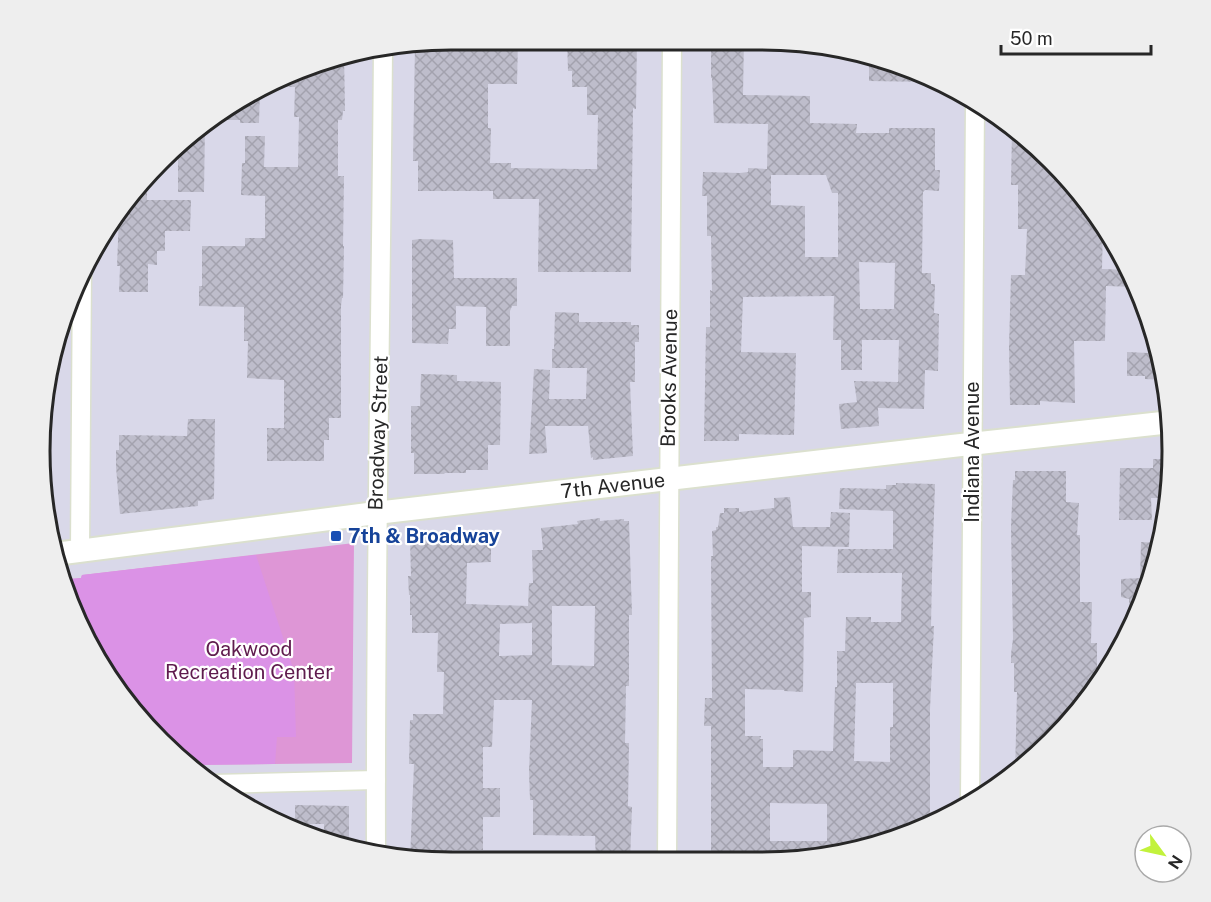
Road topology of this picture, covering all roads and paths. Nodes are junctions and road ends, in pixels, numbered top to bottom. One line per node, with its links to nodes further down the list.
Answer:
1 (672, 50): 7 (street, Brooks Avenue)
2 (383, 55): 8 (street, Broadway Street)
3 (975, 112): 6 (street, Indiana Avenue)
4 (82, 293): 9 (street)
5 (1161, 423): 6 (street, 7th Avenue)
6 (972, 444): 7 (street, 7th Avenue); 13 (street, Indiana Avenue)
7 (668, 479): 8 (street, 7th Avenue); 15 (street, Brooks Avenue)
8 (376, 513): 9 (street, 7th Avenue); 11 (street, Broadway Street)
9 (80, 551): 10 (street, 7th Avenue)
10 (63, 553)
11 (376, 780): 12 (street); 14 (street, Broadway Street)
12 (226, 784)
13 (970, 793)
14 (376, 845)
15 (668, 852)

